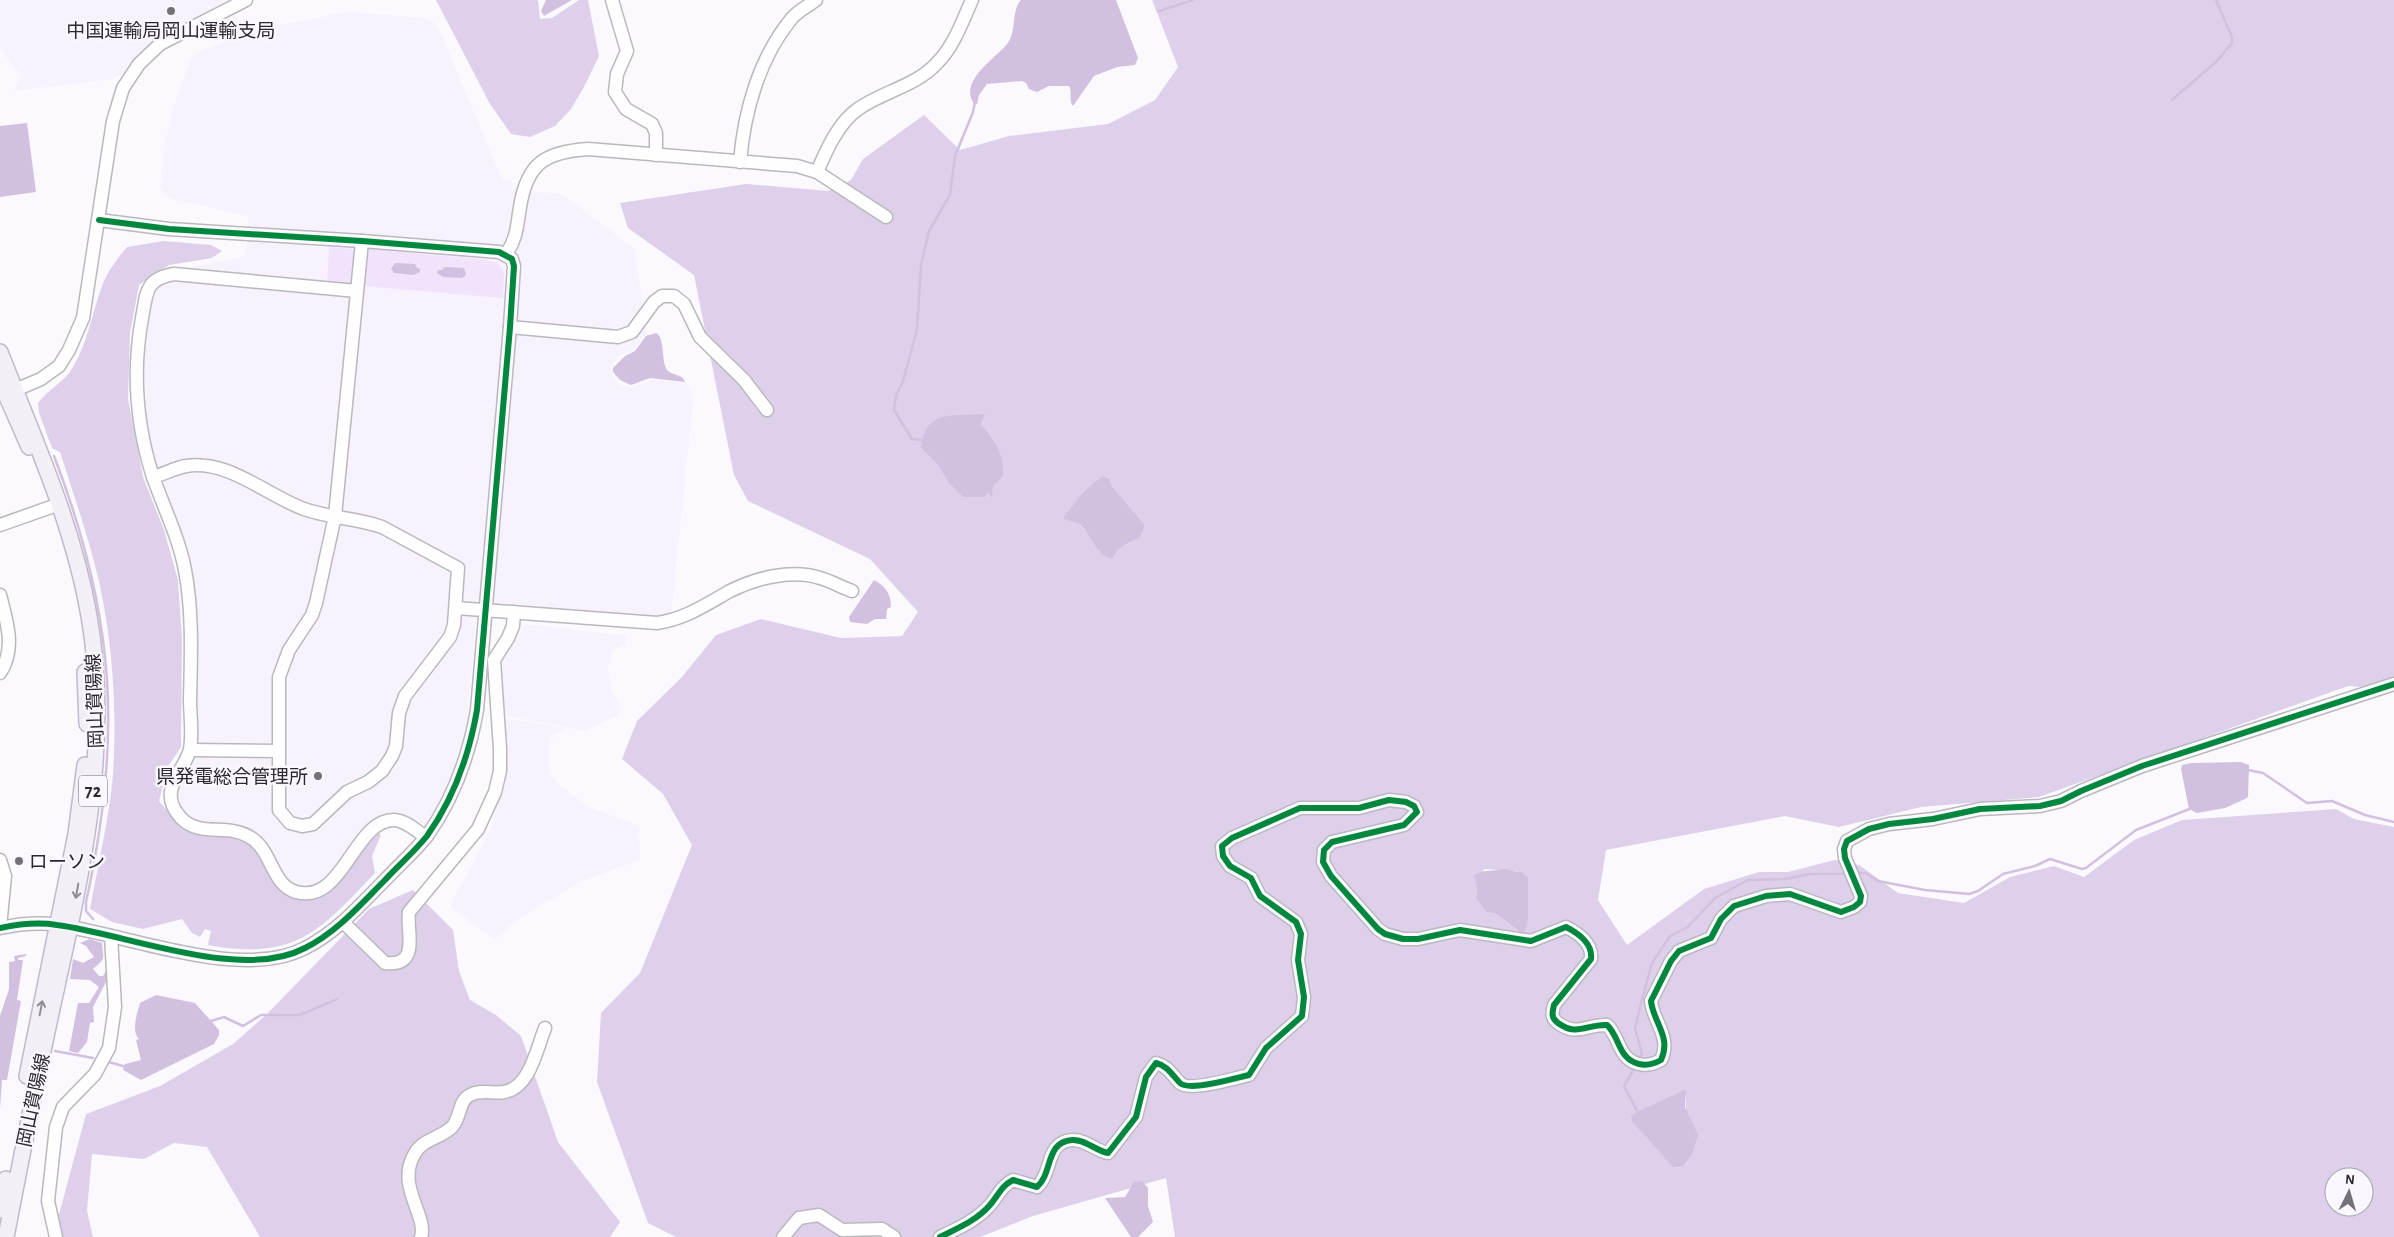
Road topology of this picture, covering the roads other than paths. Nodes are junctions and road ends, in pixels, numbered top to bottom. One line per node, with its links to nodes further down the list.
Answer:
1 (246, 0): 9 (street)
2 (612, 0): 5 (street)
3 (816, 0): 6 (street)
4 (972, 0): 7 (street)
5 (656, 155): 6 (street); 11 (street)
6 (740, 162): 7 (street)
7 (817, 172): 8 (street)
8 (886, 217)
9 (99, 220): 10 (street); 15 (street)
10 (362, 241): 11 (street); 12 (street)
11 (506, 254): 13 (street)
12 (357, 290): 17 (street); 19 (street)
13 (510, 328): 16 (street); 24 (street)
14 (0, 352): 15 (main road, 岡山賀陽線 / 72)
15 (5, 390): 18 (main road, 岡山賀陽線 / 72); 35 (main road, 岡山賀陽線 / 72, one-way to 35)
16 (768, 410)
17 (153, 477): 19 (street); 30 (street)
18 (51, 507): 20 (street); 35 (main road, 岡山賀陽線 / 72)
19 (335, 516): 23 (street); 31 (street)
20 (0, 524)
21 (852, 591): 25 (street)
22 (0, 596): 26 (street)
23 (456, 608): 24 (street); 31 (street)
24 (484, 610): 25 (street); 32 (street)
25 (514, 612): 34 (street)
26 (7, 628): 27 (street); 28 (street)
27 (0, 640)
28 (0, 673)
29 (2394, 684): 45 (street)
30 (190, 750): 31 (street); 32 (street)
31 (277, 751)
32 (426, 837): 34 (street)
33 (0, 860): 36 (street)
34 (344, 922): 37 (street)
35 (63, 926): 36 (street); 37 (street); 39 (main road, 岡山賀陽線 / 72, one-way to 35); 40 (main road, 岡山賀陽線 / 72)
36 (0, 927)
37 (111, 936): 41 (street)
38 (545, 1028): 42 (street)
39 (0, 1210)
40 (6, 1237)
41 (56, 1237)
42 (421, 1237)
43 (783, 1237): 44 (street)
44 (894, 1237)
45 (940, 1237)

